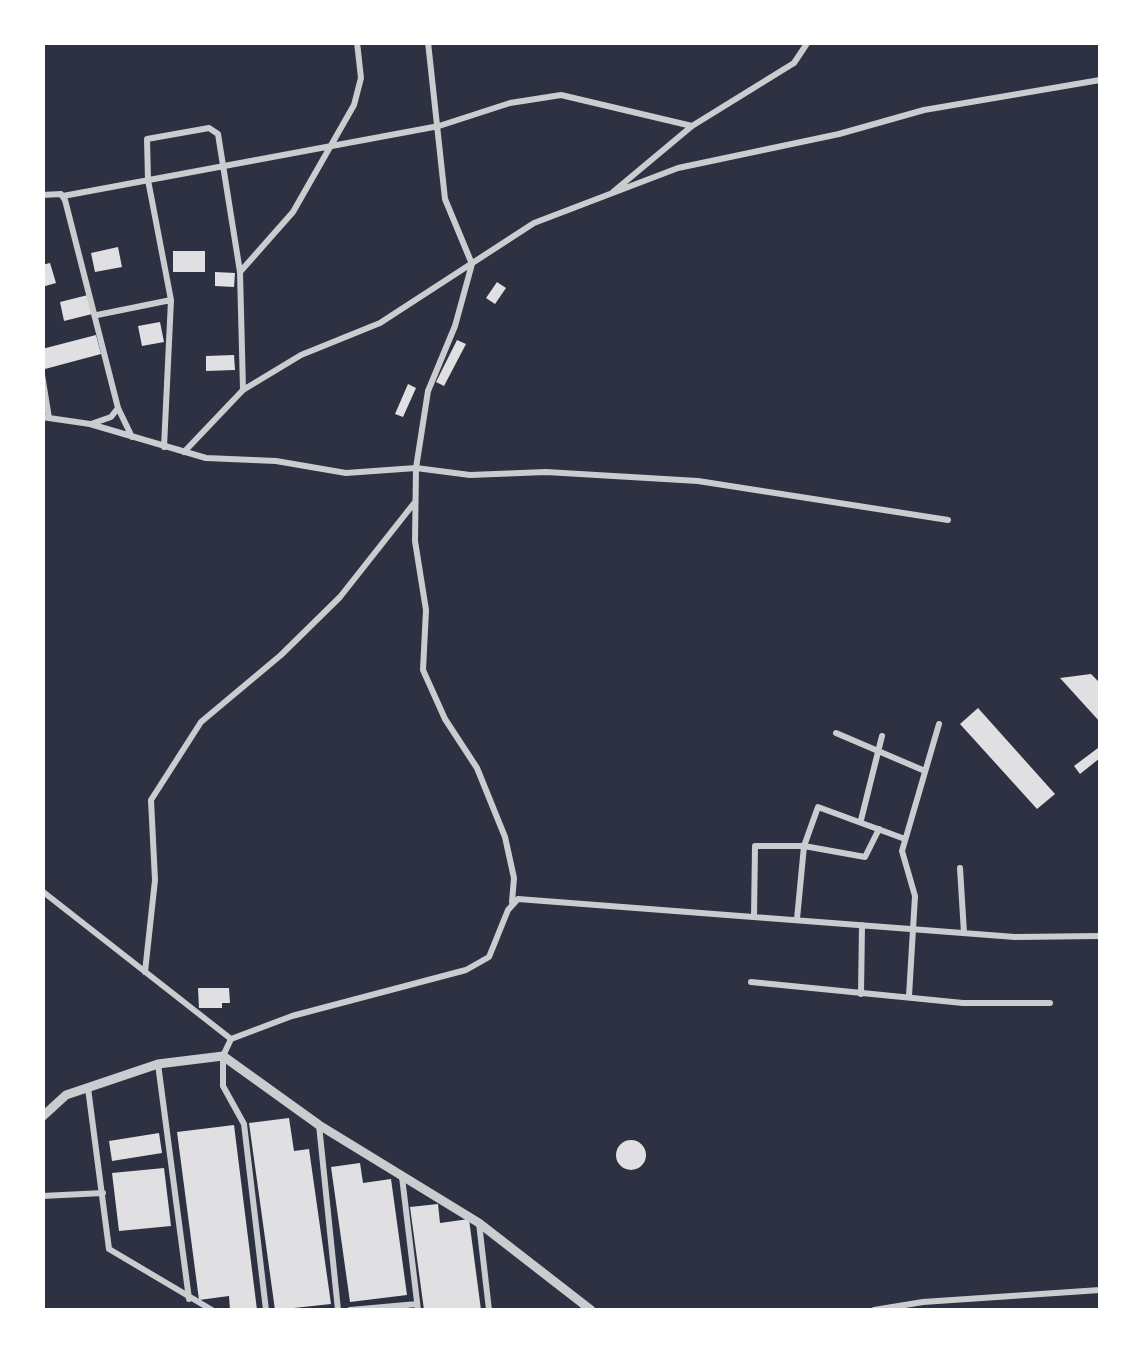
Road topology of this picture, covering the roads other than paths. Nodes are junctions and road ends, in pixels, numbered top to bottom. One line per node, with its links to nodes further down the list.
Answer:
1 (357, 42): 7 (street)
2 (428, 42): 5 (street)
3 (808, 42): 6 (street)
4 (1100, 80): 12 (street)
5 (439, 126): 6 (street); 7 (street); 13 (street)
6 (692, 126): 12 (street)
7 (328, 146): 8 (street); 14 (street)
8 (224, 166): 9 (street); 9 (street); 14 (street)
9 (148, 180): 11 (street); 15 (street)
10 (42, 195): 11 (street)
11 (63, 196): 16 (street)
12 (608, 196): 13 (street)
13 (472, 264): 18 (street); 25 (street)
14 (240, 272): 18 (street)
15 (170, 300): 16 (street); 23 (street)
16 (97, 315): 19 (street)
17 (42, 375): 20 (street)
18 (242, 390): 24 (street)
19 (118, 408): 21 (street); 22 (street)
20 (46, 418): 21 (street)
21 (90, 424): 22 (street)
22 (133, 438): 23 (street)
23 (164, 447): 24 (street)
24 (184, 452): 25 (street)
25 (416, 468): 26 (street); 27 (street)
26 (414, 502): 39 (street); 46 (street)
27 (948, 520)
28 (939, 724): 32 (street)
29 (836, 734): 31 (street)
30 (882, 736): 31 (street)
31 (878, 752): 32 (street); 33 (street)
32 (925, 771): 35 (street)
33 (860, 820): 34 (street); 36 (street)
34 (879, 829): 35 (street); 36 (street)
35 (905, 839): 43 (street)
36 (804, 846): 40 (street); 41 (street)
37 (960, 868): 44 (street)
38 (42, 890): 46 (street)
39 (512, 904): 40 (street); 51 (street)
40 (754, 918): 41 (street)
41 (797, 919): 42 (street)
42 (862, 926): 43 (street); 48 (street)
43 (915, 929): 44 (street); 49 (street)
44 (964, 933): 45 (street)
45 (1100, 936)
46 (145, 972): 51 (street)
47 (751, 982): 48 (street)
48 (861, 994): 49 (street)
49 (909, 996): 50 (street)
50 (1050, 1003)
51 (231, 1039): 52 (street)
52 (224, 1056): 53 (street); 56 (street); 65 (street)
53 (158, 1064): 54 (street); 62 (street)
54 (88, 1088): 55 (street); 58 (street)
55 (42, 1117)
56 (319, 1125): 57 (street); 66 (street)
57 (402, 1176): 60 (street); 63 (street)
58 (103, 1193): 59 (street); 62 (street)
59 (42, 1196)
60 (479, 1223): 68 (street); 69 (street)
61 (1100, 1290): 70 (street)
62 (189, 1300): 64 (street)
63 (417, 1307): 67 (street)
64 (212, 1310)
65 (266, 1310)
66 (338, 1310)
67 (350, 1310)
68 (489, 1310)
69 (591, 1310)
70 (874, 1310)

